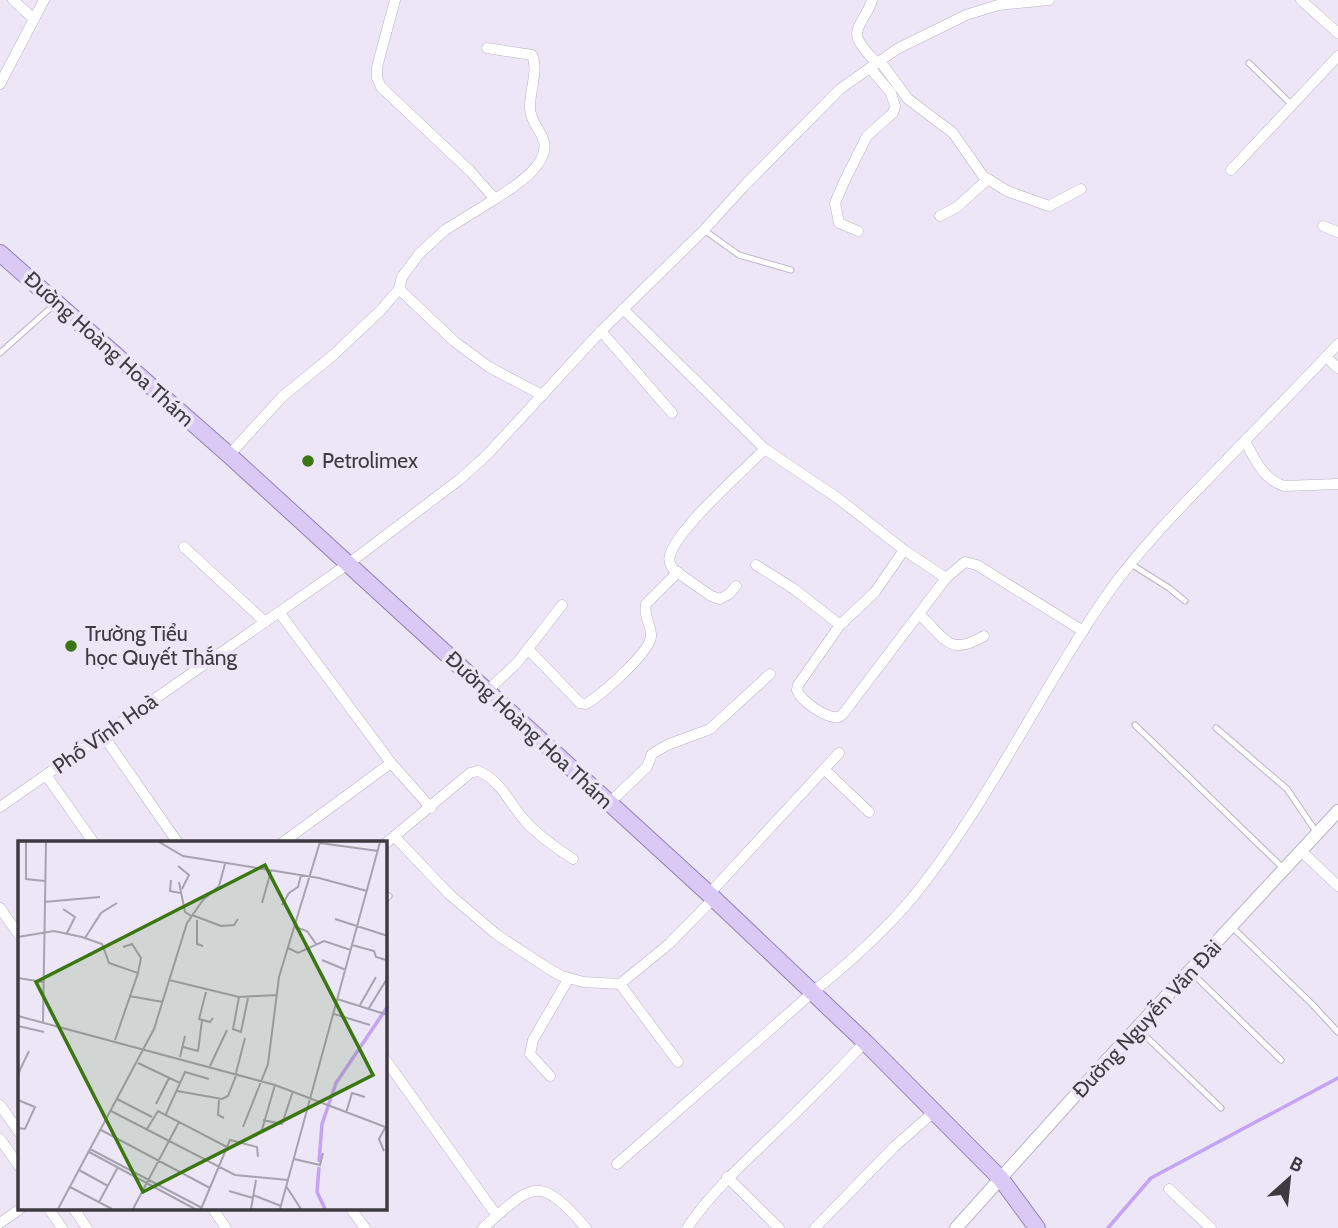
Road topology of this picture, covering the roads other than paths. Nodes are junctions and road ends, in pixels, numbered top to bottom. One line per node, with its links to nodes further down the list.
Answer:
1 (13, 0): 7 (street)
2 (44, 0): 7 (street)
3 (395, 0): 18 (street)
4 (872, 0): 12 (street)
5 (1049, 0): 12 (street, Phố Vĩnh Hoà)
6 (1301, 0): 8 (street)
7 (34, 19): 13 (street)
8 (1338, 33)
9 (487, 48): 18 (street)
10 (1338, 56): 14 (street)
11 (1249, 63): 14 (lane)
12 (875, 64): 16 (street); 21 (street, Phố Vĩnh Hoà); 22 (street)
13 (0, 84)
14 (1293, 106): 15 (street)
15 (1231, 170)
16 (988, 179): 17 (street); 19 (street)
17 (1081, 189)
18 (495, 200): 26 (street)
19 (940, 216)
20 (1323, 226): 23 (street)
21 (704, 230): 25 (lane); 28 (street, Phố Vĩnh Hoà)
22 (858, 230)
23 (1338, 232)
24 (0, 253): 27 (main road, Đường Hoàng Hoa Thám)
25 (791, 270)
26 (399, 289): 34 (street); 38 (street)
27 (57, 302): 31 (lane); 38 (main road, Đường Hoàng Hoa Thám)
28 (622, 309): 29 (street, Phố Vĩnh Hoà); 37 (street)
29 (601, 331): 34 (street, Phố Vĩnh Hoà); 35 (street)
30 (1338, 344): 32 (street)
31 (0, 353)
32 (1325, 357): 33 (street); 36 (street)
33 (1338, 368)
34 (542, 395): 42 (street, Phố Vĩnh Hoà)
35 (672, 413)
36 (1245, 441): 39 (street); 43 (street)
37 (765, 449): 41 (street); 45 (street)
38 (229, 455): 42 (main road, Đường Hoàng Hoa Thám)
39 (1338, 484)
40 (184, 547): 52 (street)
41 (904, 550): 46 (street); 53 (street)
42 (348, 564): 50 (street, Phố Vĩnh Hoà); 58 (main road, Đường Hoàng Hoa Thám)
43 (1131, 564): 48 (lane); 54 (street)
44 (756, 565): 53 (street)
45 (678, 572): 47 (street); 56 (street)
46 (946, 578): 51 (street); 54 (street)
47 (736, 586)
48 (1185, 601)
49 (562, 604): 56 (street)
50 (279, 612): 52 (street, Phố Vĩnh Hoà); 63 (street)
51 (920, 615): 53 (street); 55 (street)
52 (265, 622): 61 (street, Phố Vĩnh Hoà)
53 (841, 625)
54 (1083, 631): 88 (street)
55 (984, 636)
56 (528, 649): 58 (street)
57 (770, 674): 66 (street)
58 (488, 690): 66 (main road, Đường Hoàng Hoa Thám)
59 (1135, 725): 79 (lane)
60 (1216, 728): 71 (lane)
61 (103, 735): 65 (street, Phố Vĩnh Hoà); 74 (street)
62 (839, 754): 64 (street)
63 (391, 763): 68 (street); 75 (street)
64 (824, 769): 70 (street); 81 (street)
65 (46, 775): 67 (street, Phố Vĩnh Hoà); 73 (street)
66 (608, 804): 81 (main road, Đường Hoàng Hoa Thám)
67 (0, 807)
68 (431, 808): 72 (street); 78 (street)
69 (1338, 811): 71 (street, Đường Nguyễn Văn Đài)
70 (869, 812)
71 (1318, 834): 77 (street, Đường Nguyễn Văn Đài)
72 (395, 837): 76 (street); 86 (street)
73 (93, 841)
74 (177, 841)
75 (285, 841)
76 (387, 843)
77 (1302, 852): 79 (street, Đường Nguyễn Văn Đài); 80 (street)
78 (573, 859)
79 (1285, 870): 83 (street, Đường Nguyễn Văn Đài)
80 (1338, 886)
81 (712, 896): 87 (street); 88 (main road, Đường Hoàng Hoa Thám)
82 (0, 908): 84 (street)
83 (1232, 927): 85 (street, Đường Nguyễn Văn Đài); 90 (lane)
84 (18, 934)
85 (1190, 972): 89 (street, Đường Nguyễn Văn Đài); 92 (lane)
86 (569, 978): 87 (street); 95 (street)
87 (620, 984): 94 (street)
88 (813, 992): 91 (main road, Đường Hoàng Hoa Thám); 101 (street)
89 (1137, 1028): 97 (lane); 104 (street, Đường Nguyễn Văn Đài)
90 (1338, 1032)
91 (866, 1042): 98 (main road, Đường Hoàng Hoa Thám); 103 (street)
92 (1281, 1060)
93 (387, 1062): 111 (street)
94 (678, 1062)
95 (550, 1076)
96 (0, 1105): 99 (street)
97 (1222, 1108)
98 (935, 1111): 104 (main road, Đường Hoàng Hoa Thám); 121 (street)
99 (18, 1131)
100 (0, 1139): 102 (street)
101 (617, 1164)
102 (18, 1165)
103 (727, 1177): 119 (street); 120 (street)
104 (1001, 1178): 122 (street, Đường Nguyễn Văn Đài); 123 (main road, Đường Hoàng Hoa Thám)
105 (1169, 1189): 124 (street)
106 (19, 1210): 112 (street)
107 (50, 1210): 113 (street)
108 (75, 1210): 114 (street)
109 (214, 1210): 115 (street)
110 (352, 1210): 116 (street)
111 (497, 1216): 117 (street); 118 (street)
112 (0, 1223)
113 (62, 1228)
114 (87, 1228)
115 (226, 1228)
116 (365, 1228)
117 (483, 1228)
118 (586, 1228)
119 (687, 1228)
120 (779, 1228)
121 (815, 1228)
122 (956, 1228)
123 (1037, 1228)
124 (1211, 1228)

